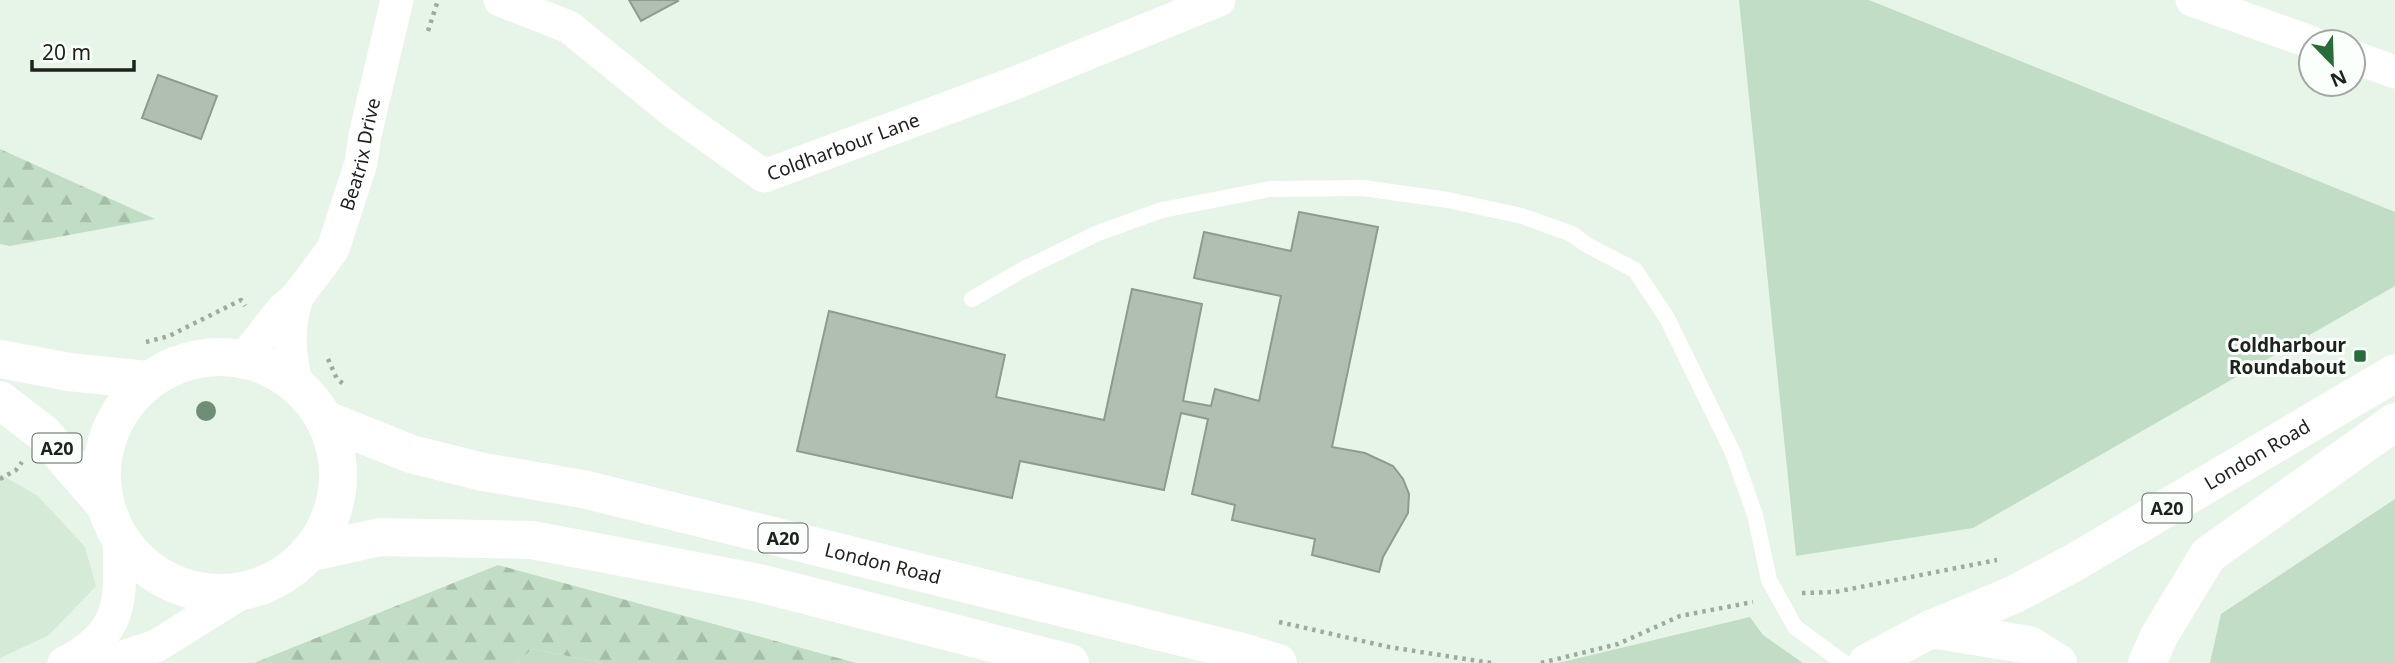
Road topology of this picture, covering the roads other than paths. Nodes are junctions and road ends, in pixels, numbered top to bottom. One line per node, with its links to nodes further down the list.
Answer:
1 (397, 0): 8 (street, Beatrix Drive)
2 (500, 0): 3 (street, Coldharbour Lane)
3 (1219, 0)
4 (2192, 0): 5 (street)
5 (2297, 37)
6 (2367, 62): 7 (street)
7 (2395, 72)
8 (297, 297): 11 (street, Beatrix Drive); 14 (street, Beatrix Drive)
9 (972, 299): 26 (lane)
10 (0, 359): 13 (main road)
11 (241, 362): 13 (main road); 14 (main road)
12 (2395, 373): 21 (main road, London Road / A20)
13 (147, 380): 18 (main road)
14 (296, 383): 16 (main road)
15 (0, 400): 18 (main road, A20)
16 (326, 421): 19 (main road); 25 (main road, London Road / A20)
17 (2395, 422): 29 (main road)
18 (112, 521): 20 (main road); 22 (street)
19 (308, 553): 20 (main road); 24 (main road)
20 (246, 590): 23 (street)
21 (1931, 629): 27 (main road); 28 (main road)
22 (64, 663)
23 (105, 663)
24 (1070, 663)
25 (1278, 663)
26 (1844, 663)
27 (1867, 663)
28 (2058, 663)
29 (2147, 663)

